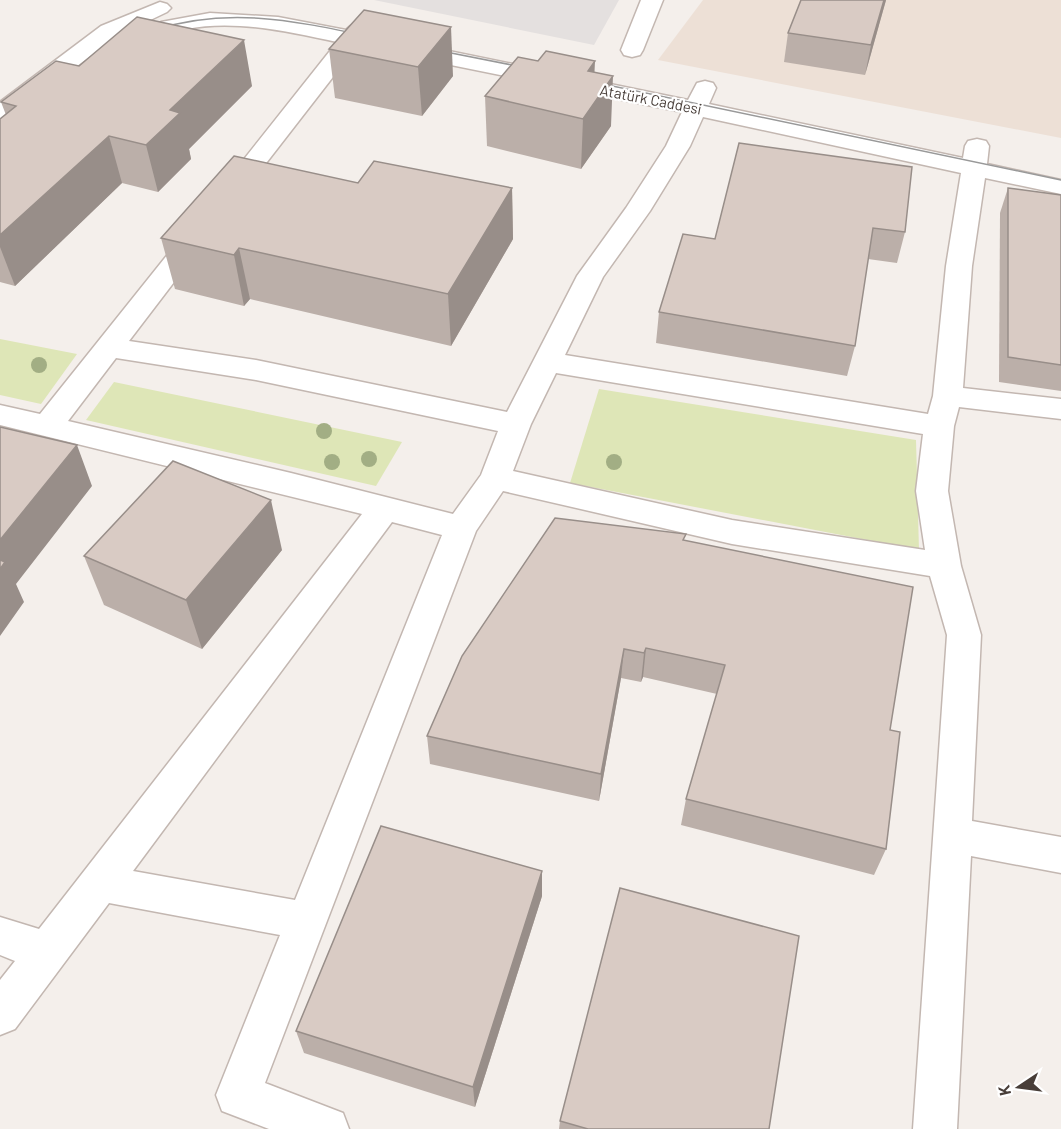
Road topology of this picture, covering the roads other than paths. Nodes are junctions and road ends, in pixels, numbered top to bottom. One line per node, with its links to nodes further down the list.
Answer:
1 (265, 0): 5 (street, Atatürk Caddesi)
2 (652, 0): 6 (street)
3 (181, 2): 9 (street)
4 (204, 11): 5 (street, Atatürk Caddesi); 7 (street, Atatürk Caddesi)
5 (356, 21): 8 (street, Atatürk Caddesi); 12 (street)
6 (632, 50)
7 (113, 59)
8 (702, 93): 10 (street, Atatürk Caddesi); 13 (street)
9 (0, 113)
10 (976, 151): 11 (street, Atatürk Caddesi); 15 (street)
11 (1061, 187)
12 (109, 347): 17 (street); 18 (street)
13 (548, 362): 15 (street); 17 (street)
14 (1061, 409): 15 (street)
15 (944, 411): 22 (street)
16 (0, 415): 18 (street)
17 (516, 424): 19 (street)
18 (48, 425): 20 (street)
19 (495, 478): 21 (street); 22 (street)
20 (385, 508): 21 (street); 25 (street)
21 (461, 528): 26 (street)
22 (944, 566): 23 (street)
23 (952, 835): 24 (street); 31 (street)
24 (1061, 855)
25 (100, 883): 26 (street); 28 (street)
26 (306, 921): 30 (street)
27 (0, 936): 28 (street)
28 (48, 952): 29 (street)
29 (0, 1014)
30 (327, 1129)
31 (935, 1129)

